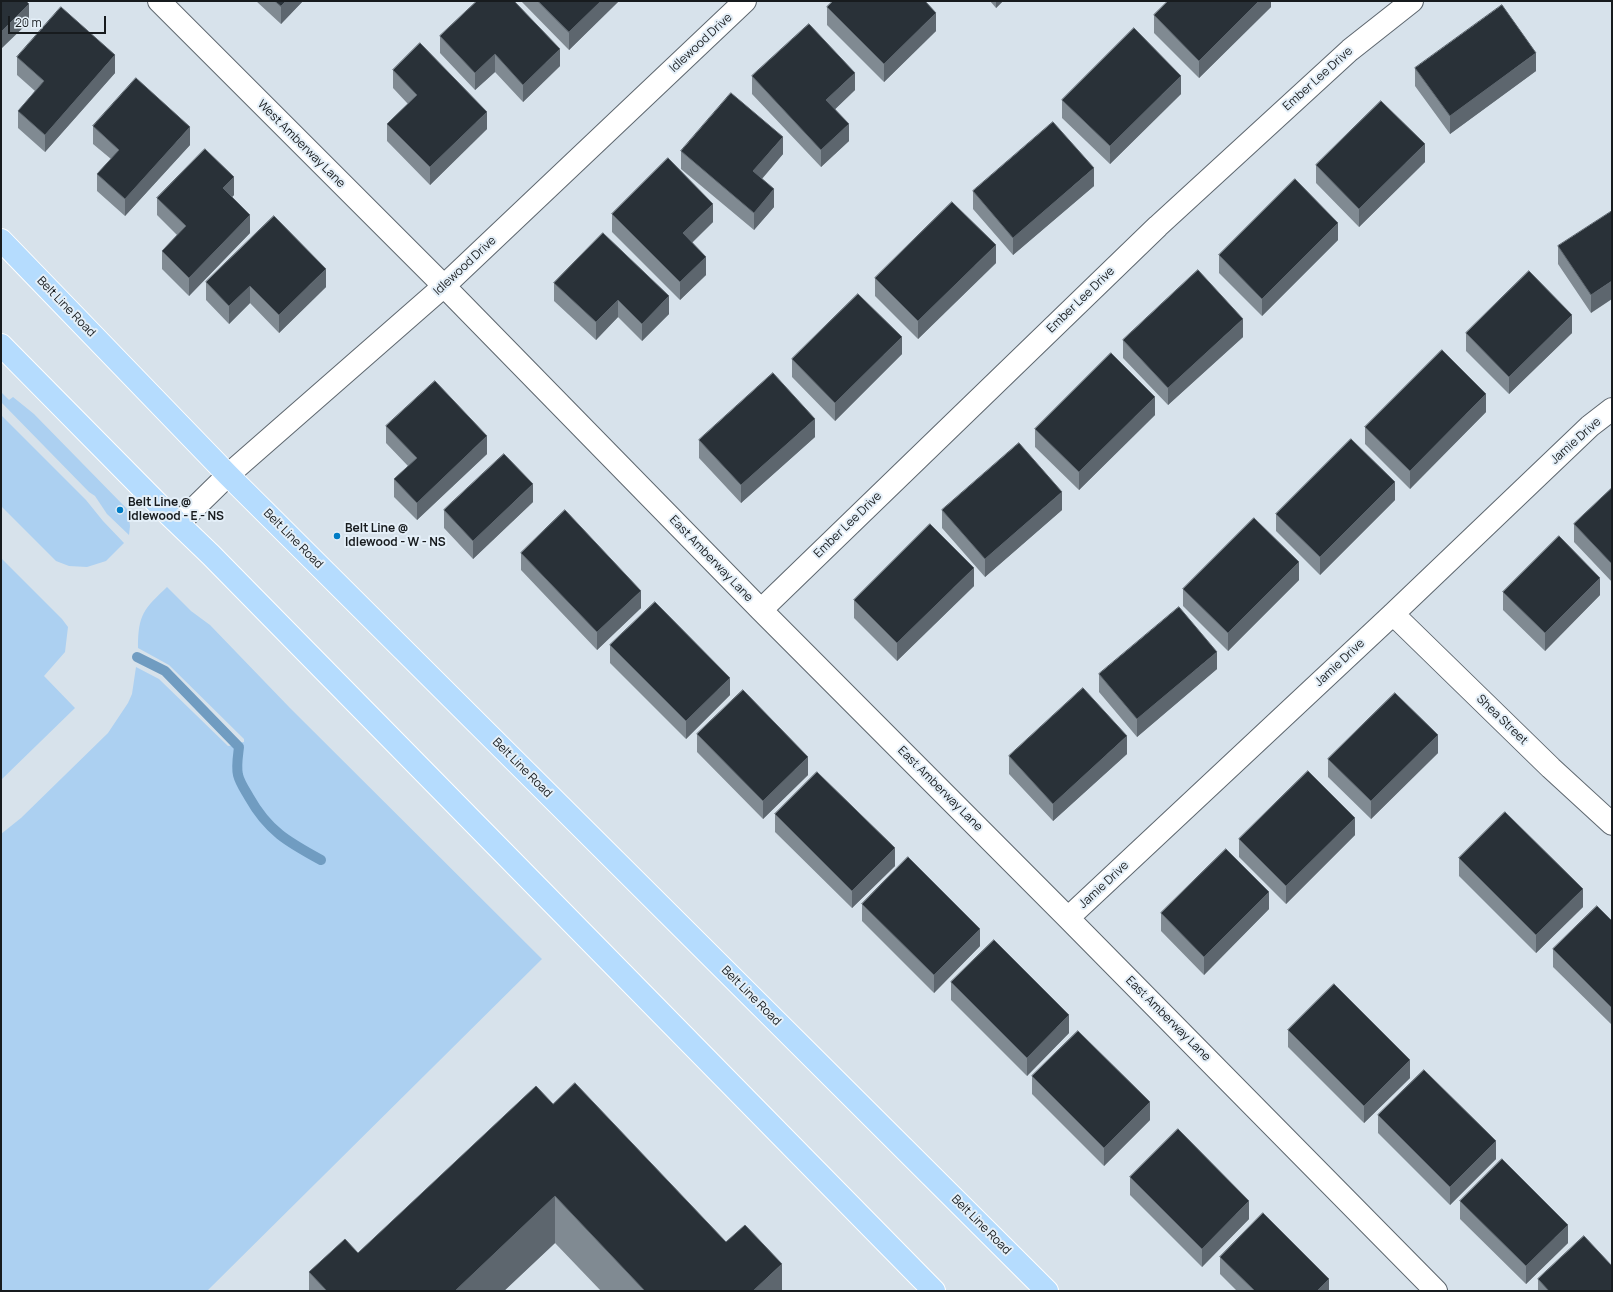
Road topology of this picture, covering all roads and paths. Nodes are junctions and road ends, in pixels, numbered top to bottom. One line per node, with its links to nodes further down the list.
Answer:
1 (159, 1): 5 (street, West Amberway Lane)
2 (745, 1): 5 (street, Idlewood Drive)
3 (1412, 1): 10 (street, Ember Lee Drive)
4 (1, 240): 8 (main road, Belt Line Road)
5 (444, 286): 8 (street, Idlewood Drive); 10 (street, East Amberway Lane)
6 (1, 345): 9 (main road)
7 (1612, 409): 11 (street, Jamie Drive)
8 (228, 475): 9 (street, Idlewood Drive); 15 (main road, Belt Line Road)
9 (179, 523): 14 (main road)
10 (761, 610): 13 (street, East Amberway Lane)
11 (1393, 614): 12 (street, Shea Street); 13 (street, Jamie Drive)
12 (1612, 824)
13 (1068, 918): 16 (street, East Amberway Lane)
14 (934, 1291)
15 (1047, 1291)
16 (1436, 1291)

